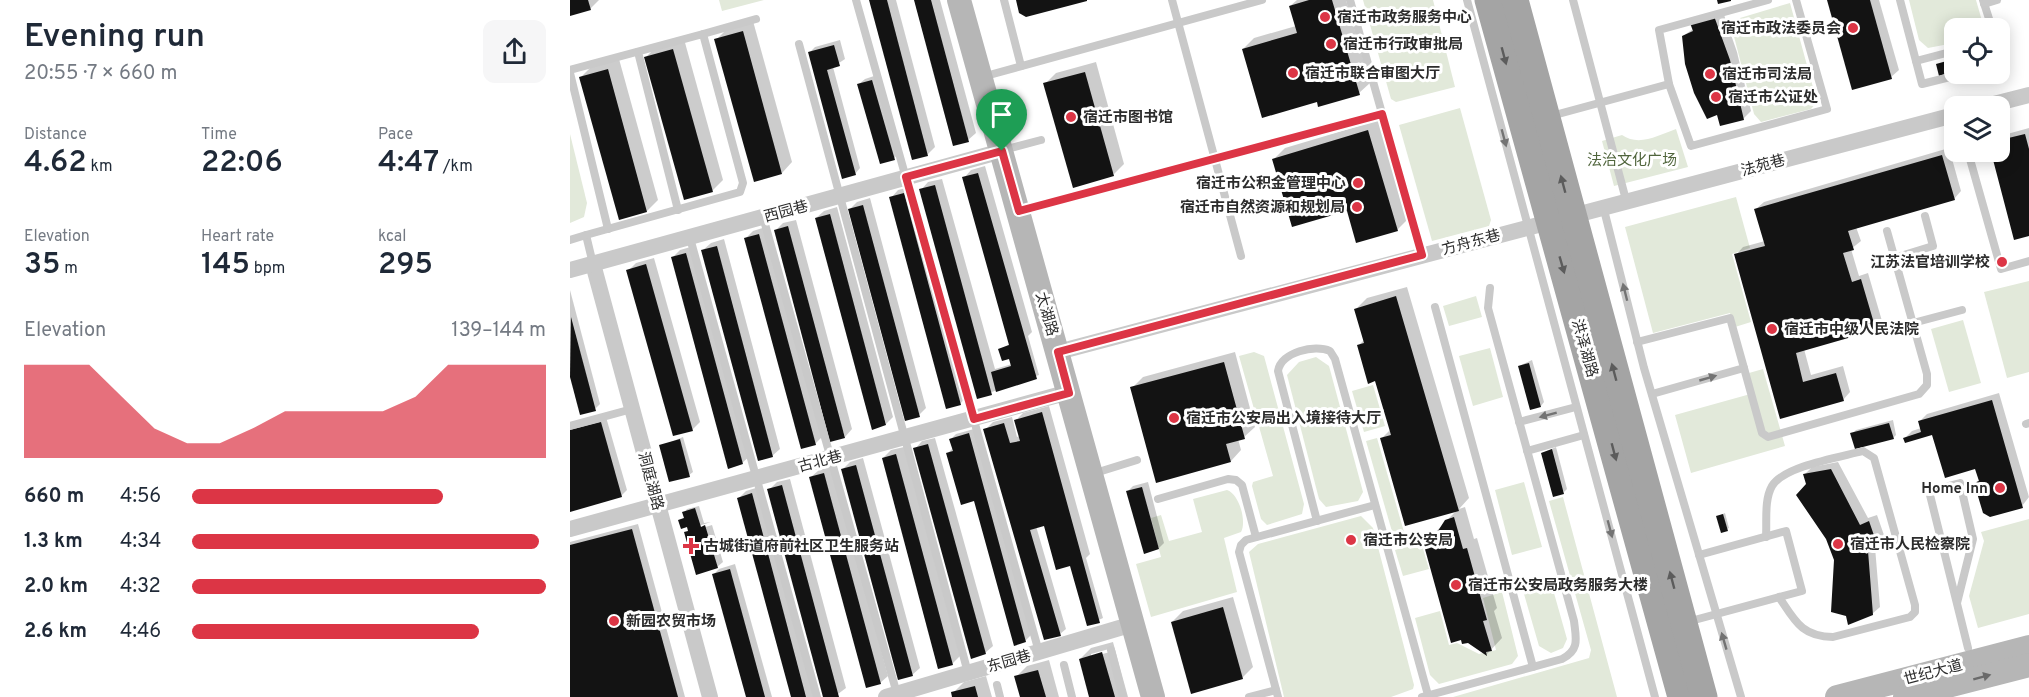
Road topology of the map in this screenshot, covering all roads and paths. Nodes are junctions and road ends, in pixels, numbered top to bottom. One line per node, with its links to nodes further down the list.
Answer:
1 (856, 0): 39 (lane)
2 (960, 0): 26 (street, 太湖路)
3 (1004, 0): 24 (lane)
4 (1172, 0): 18 (lane)
5 (1262, 0): 18 (lane)
6 (1350, 0): 32 (lane)
7 (1467, 0): 47 (lane, one-way to 47)
8 (1488, 0): 47 (main road, 洪泽湖路, one-way to 47)
9 (1515, 0): 33 (main road, 洪泽湖路)
10 (1573, 0): 31 (lane)
11 (1768, 0): 28 (lane)
12 (1796, 0): 28 (lane)
13 (1900, 0): 23 (lane)
14 (1997, 0): 15 (lane)
15 (1984, 2): 16 (lane)
16 (1989, 18)
17 (756, 19): 19 (lane)
18 (1178, 23): 24 (lane); 37 (lane)
19 (704, 34): 21 (lane); 43 (lane)
20 (799, 44): 40 (lane)
21 (638, 52): 25 (lane); 43 (lane)
22 (1944, 54): 23 (lane)
23 (1916, 61): 27 (lane)
24 (1021, 66): 26 (lane)
25 (570, 72): 48 (lane)
26 (981, 77): 36 (street, 太湖路)
27 (1944, 78)
28 (1669, 84): 31 (lane)
29 (2029, 95): 30 (street)
30 (2010, 100)
31 (1600, 103): 33 (lane); 41 (lane)
32 (1382, 114): 37 (lane); 53 (lane)
33 (1545, 118): 47 (main road, 洪泽湖路, one-way to 33)
34 (1944, 118): 41 (street, 法苑巷)
35 (1041, 140): 36 (lane)
36 (1002, 151): 39 (street, 西园巷); 44 (street, 太湖路)
37 (1215, 159): 44 (lane); 54 (lane)
38 (1971, 162): 56 (lane)
39 (906, 177): 40 (street, 西园巷); 70 (lane)
40 (840, 196): 46 (street, 西园巷); 74 (lane)
41 (1626, 200): 42 (street, 法苑巷)
42 (1603, 206): 47 (street, 法苑巷); 63 (lane, one-way to 42)
43 (678, 210): 48 (lane)
44 (1019, 211): 64 (street, 太湖路)
45 (1925, 216): 55 (lane)
46 (763, 217): 51 (street, 西园巷); 76 (lane)
47 (1550, 221): 53 (street, 方舟东巷); 68 (lane); 80 (main road, 洪泽湖路, one-way to 80); 92 (main road, 洪泽湖路, one-way to 47)
48 (608, 229): 50 (lane)
49 (1887, 231): 55 (lane)
50 (586, 235): 52 (lane); 57 (lane)
51 (690, 237): 57 (street, 西园巷); 79 (lane)
52 (570, 240)
53 (1422, 255): 64 (street, 方舟东巷)
54 (1241, 256)
55 (1894, 258): 62 (lane)
56 (2029, 261)
57 (593, 264): 58 (street, 西园巷); 69 (street, 洞庭湖路)
58 (570, 270)
59 (1490, 288): 71 (lane)
60 (1435, 307): 100 (lane)
61 (1962, 310): 62 (lane)
62 (1913, 323): 65 (lane)
63 (1637, 342): 65 (lane); 67 (lane)
64 (1058, 352): 66 (street, 太湖路)
65 (1744, 368): 67 (lane, one-way to 65)
66 (1069, 393): 70 (street, 古北巷); 78 (street, 太湖路)
67 (1652, 394): 88 (lane)
68 (1576, 407): 71 (lane, one-way to 71); 73 (lane)
69 (632, 409): 72 (lane); 82 (street, 洞庭湖路)
70 (974, 419): 74 (street, 古北巷); 97 (lane)
71 (1519, 422): 75 (lane)
72 (570, 426)
73 (1584, 435): 75 (lane); 114 (lane, one-way to 114)
74 (905, 438): 76 (street, 古北巷); 102 (lane)
75 (1527, 451): 100 (lane)
76 (830, 458): 79 (street, 古北巷); 105 (lane)
77 (1137, 460): 78 (lane)
78 (1091, 474): 93 (street, 太湖路)
79 (756, 478): 82 (street, 古北巷); 108 (lane)
80 (1622, 483): 115 (main road); 116 (main road, 洪泽湖路)
81 (1158, 499): 86 (lane)
82 (658, 505): 85 (street, 古北巷); 107 (street, 洞庭湖路)
83 (1375, 505): 84 (lane); 84 (lane); 106 (lane)
84 (1317, 521): 86 (lane)
85 (570, 529)
86 (1256, 537): 104 (lane)
87 (1766, 537): 88 (lane); 89 (lane); 89 (lane)
88 (1699, 555): 91 (lane)
89 (1779, 597): 91 (lane)
90 (1957, 603): 90 (lane); 95 (lane)
91 (1716, 614): 92 (lane); 118 (lane, one-way to 91)
92 (1684, 623): 117 (main road, 洪泽湖路)
93 (1133, 624): 97 (street, 东园巷); 112 (street, 太湖路)
94 (2029, 647): 101 (street, 世纪大道)
95 (1968, 648)
96 (1111, 650): 111 (lane)
97 (1039, 652): 102 (street, 东园巷)
98 (1064, 665): 110 (lane)
99 (2029, 665): 101 (street, 世纪大道, one-way to 99)
100 (1533, 667): 106 (lane)
101 (1949, 671): 119 (street, 世纪大道); 120 (street, 世纪大道)
102 (968, 673): 105 (street, 东园巷)
103 (997, 685): 109 (lane)
104 (1277, 693): 113 (lane)
105 (891, 695)
106 (1425, 696)
107 (710, 697)
108 (817, 697)
109 (1000, 697)
110 (1072, 697)
111 (1123, 697)
112 (1154, 697)
113 (1250, 697)
114 (1655, 697)
115 (1669, 697)
116 (1681, 697)
117 (1704, 697)
118 (1741, 697)
119 (1837, 697)
120 (1905, 697)

